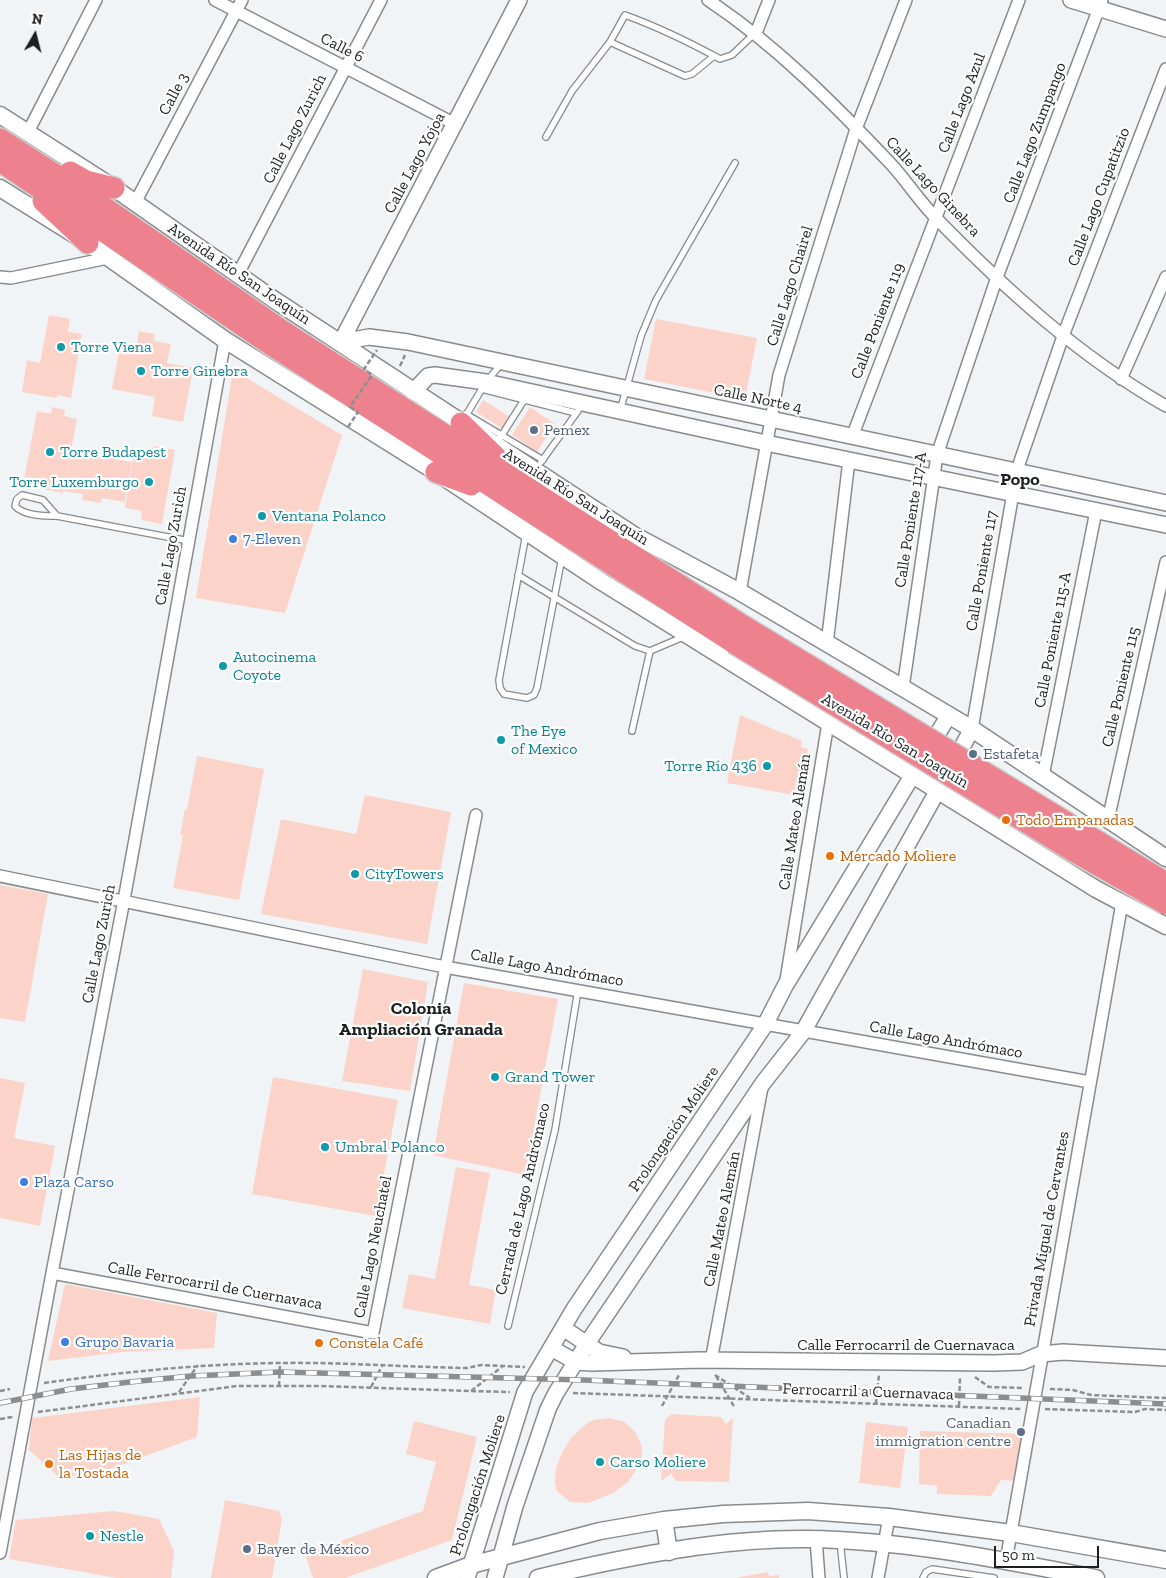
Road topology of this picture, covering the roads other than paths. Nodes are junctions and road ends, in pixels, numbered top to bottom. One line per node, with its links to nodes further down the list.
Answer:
1 (96, 0): 22 (street)
2 (215, 0): 12 (street, Calle 6)
3 (242, 0): 12 (street, Calle 3)
4 (380, 0): 17 (street, Calle Lago Zurich)
5 (518, 0): 20 (street, Calle Lago Yojoa)
6 (708, 0): 14 (street, Calle Lago Ginebra)
7 (769, 0): 14 (street)
8 (906, 0): 21 (street, Calle Lago Chairel)
9 (1019, 0): 31 (street, Calle Lago Azul)
10 (1071, 0): 11 (street)
11 (1101, 4): 13 (street); 36 (street, Calle Lago Zumpango)
12 (236, 11): 17 (street, Calle 6); 30 (street, Calle 3)
13 (1166, 29)
14 (756, 33): 16 (lane); 21 (street, Calle Lago Ginebra)
15 (610, 42): 16 (lane); 16 (lane); 23 (lane)
16 (714, 56)
17 (345, 68): 20 (street, Calle 6); 34 (street, Calle Lago Zurich)
18 (1166, 69): 38 (street, Calle Lago Cupatitzio)
19 (0, 114): 22 (main road, Avenida Río San Joaquín)
20 (455, 124): 40 (street, Calle Lago Yojoa)
21 (856, 129): 31 (street, Calle Lago Ginebra); 51 (street, Calle Lago Chairel)
22 (28, 132): 29 (main road, Avenida Río San Joaquín)
23 (546, 137)
24 (0, 139): 25 (highway, Avenida Río San Joaquín)
25 (24, 154): 29 (highway); 61 (highway, Avenida Río San Joaquín)
26 (0, 162): 32 (highway); 61 (highway, Avenida Río San Joaquín)
27 (735, 163): 44 (lane)
28 (0, 188): 32 (main road, Avenida Río San Joaquín)
29 (114, 188): 30 (main road, Avenida Río San Joaquín)
30 (135, 203): 34 (main road, Avenida Río San Joaquín)
31 (935, 217): 36 (street, Calle Lago Ginebra); 52 (street, Calle Poniente 119)
32 (88, 244): 33 (main road, Avenida Río San Joaquín)
33 (108, 258): 35 (street); 39 (main road, Avenida Río San Joaquín)
34 (238, 274): 40 (main road, Avenida Río San Joaquín)
35 (0, 277)
36 (997, 277): 38 (street, Calle Lago Ginebra); 55 (street, Calle Poniente 117-A)
37 (1166, 277): 42 (street)
38 (1063, 336): 42 (street, Calle Lago Ginebra); 58 (street, Calle Poniente 117)
39 (224, 340): 59 (main road, Avenida Río San Joaquín); 68 (street, Calle Lago Zurich)
40 (341, 342): 41 (street, Calle Norte 4); 45 (main road, Avenida Río San Joaquín)
41 (503, 362): 43 (lane); 44 (street, Calle Norte 4)
42 (1121, 379): 47 (street, Calle Lago Ginebra)
43 (484, 386): 45 (street); 46 (street); 50 (lane)
44 (625, 387): 49 (lane); 51 (street, Calle Norte 4)
45 (410, 389): 50 (main road, Avenida Río San Joaquín)
46 (527, 395): 48 (street); 53 (lane)
47 (1166, 406)
48 (580, 408): 49 (street); 57 (lane)
49 (620, 411): 54 (street)
50 (464, 418): 53 (main road, Avenida Río San Joaquín); 61 (highway)
51 (770, 419): 52 (street, Calle Norte 4); 54 (street, Calle Lago Chairel)
52 (852, 437): 55 (street, Calle Norte 4)
53 (499, 441): 57 (main road, Avenida Río San Joaquín)
54 (766, 443): 56 (street); 72 (street, Calle Lago Chairel)
55 (937, 455): 58 (street, Calle Norte 4); 60 (street, Calle Poniente 117-A)
56 (849, 460): 60 (street); 76 (street)
57 (539, 465): 72 (main road, Avenida Río San Joaquín)
58 (1017, 470): 62 (street, Calle Poniente 117); 63 (street, Calle Norte 4)
59 (436, 472): 61 (highway); 67 (main road, Avenida Río San Joaquín)
60 (932, 477): 62 (street); 78 (street, Calle Poniente 117-A)
61 (512, 490): 75 (highway, Avenida Río San Joaquín)
62 (1012, 492): 64 (street); 81 (street, Calle Poniente 117)
63 (1166, 503)
64 (1096, 511): 66 (street); 84 (street, Calle Poniente 115-A)
65 (57, 516): 65 (lane); 68 (lane)
66 (1166, 525)
67 (526, 532): 69 (main road, Avenida Río San Joaquín); 71 (lane)
68 (189, 541): 93 (street, Calle Lago Zurich)
69 (562, 556): 73 (lane); 74 (main road, Avenida Río San Joaquín)
70 (1166, 562): 87 (street, Calle Poniente 115)
71 (518, 576): 73 (lane); 73 (lane)
72 (740, 592): 76 (main road, Avenida Río San Joaquín)
73 (554, 597): 77 (lane)
74 (687, 635): 77 (lane); 80 (main road, Avenida Río San Joaquín)
75 (739, 635): 91 (highway, Avenida Río San Joaquín, bridge); 95 (highway, Avenida Río San Joaquín, bridge)
76 (827, 644): 78 (main road, Avenida Río San Joaquín)
77 (650, 650): 82 (lane)
78 (904, 688): 79 (main road, Avenida Río San Joaquín)
79 (949, 715): 81 (main road, Avenida Río San Joaquín); 83 (street, Prolongación Moliere)
80 (828, 723): 83 (main road, Avenida Río San Joaquín); 98 (street, Calle Mateo Alemán)
81 (972, 729): 84 (main road, Avenida Río San Joaquín); 85 (street)
82 (632, 731)
83 (912, 774): 85 (main road, Avenida Río San Joaquín); 98 (street, Prolongación Moliere)
84 (1042, 776): 87 (main road, Avenida Río San Joaquín)
85 (937, 789): 92 (main road, Avenida Río San Joaquín); 101 (street)
86 (476, 815): 97 (street, Calle Lago Neuchatel)
87 (1108, 820): 88 (main road, Avenida Río San Joaquín)
88 (1130, 836): 89 (main road, Avenida Río San Joaquín); 92 (main road)
89 (1166, 858)
90 (0, 876): 93 (street, Calle Lago Andrómaco)
91 (1166, 883)
92 (1096, 889): 94 (main road, Avenida Río San Joaquín)
93 (124, 900): 97 (street, Calle Lago Andrómaco); 104 (street, Calle Lago Zurich)
94 (1122, 903): 96 (main road, Avenida Río San Joaquín); 102 (street, Privada Miguel de Cervantes)
95 (1166, 904)
96 (1166, 926)
97 (445, 967): 99 (street, Calle Lago Andrómaco); 107 (street, Calle Lago Neuchatel)
98 (785, 986): 100 (street, Prolongación Moliere)
99 (578, 990): 100 (street, Calle Lago Andrómaco); 105 (lane, Cerrada de Lago Andrómaco)
100 (765, 1025): 101 (street, Calle Lago Andrómaco); 106 (street, Prolongación Moliere)
101 (803, 1032): 102 (street, Calle Lago Andrómaco); 103 (street)
102 (1090, 1082): 110 (street, Privada Miguel de Cervantes)
103 (763, 1083): 108 (street); 114 (street, Calle Mateo Alemán)
104 (52, 1274): 107 (street, Calle Ferrocarril de Cuernavaca); 122 (street, Calle Lago Zurich)
105 (508, 1326)
106 (563, 1328): 108 (street, Calle Ferrocarril de Cuernavaca); 109 (street, Prolongación Moliere)
107 (373, 1333)
108 (587, 1343): 112 (street); 113 (street, Calle Ferrocarril de Cuernavaca)
109 (551, 1348): 112 (street, Calle Ferrocarril de Cuernavaca); 126 (street, Prolongación Moliere)
110 (1041, 1354): 111 (street, Calle Ferrocarril de Cuernavaca); 114 (street, Calle Ferrocarril de Cuernavaca); 117 (street, Privada Miguel de Cervantes)
111 (1166, 1358)
112 (576, 1362): 113 (street, Calle Ferrocarril de Cuernavaca); 123 (street)
113 (644, 1362): 114 (street, Calle Ferrocarril de Cuernavaca)
114 (713, 1368)
115 (889, 1517): 116 (main road); 117 (main road); 120 (street)
116 (664, 1520): 121 (main road); 123 (main road)
117 (1011, 1533): 124 (main road); 125 (street, Privada Miguel de Cervantes)
118 (816, 1539): 119 (main road); 121 (main road); 130 (street)
119 (840, 1541): 120 (main road); 131 (lane)
120 (884, 1544): 125 (main road); 132 (street)
121 (669, 1552): 129 (main road)
122 (0, 1554)
123 (500, 1558): 126 (main road); 128 (street)
124 (1166, 1560)
125 (1006, 1561): 135 (main road)
126 (469, 1571): 127 (main road)
127 (436, 1578)
128 (495, 1578)
129 (538, 1578)
130 (819, 1578)
131 (844, 1578)
132 (878, 1578)
133 (923, 1578): 134 (lane)
134 (994, 1578)
135 (1096, 1578)

